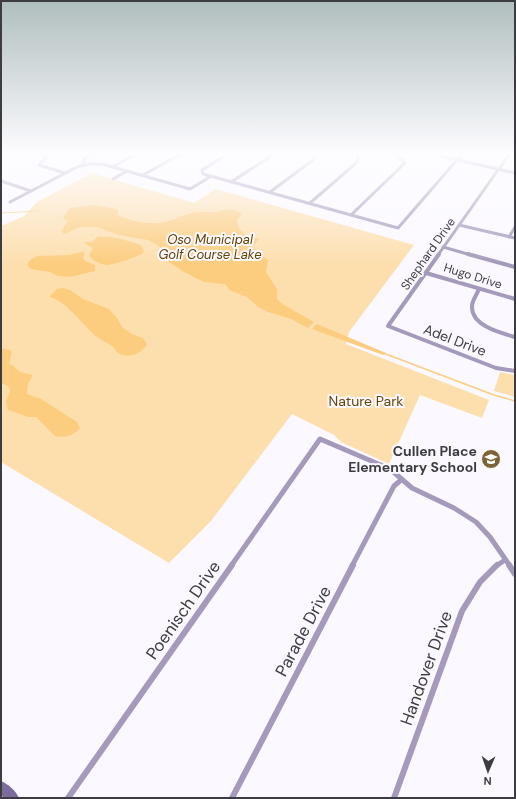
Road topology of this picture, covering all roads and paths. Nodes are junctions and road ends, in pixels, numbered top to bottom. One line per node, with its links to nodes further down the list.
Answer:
1 (263, 190): 7 (street)
2 (325, 190): 9 (street)
3 (376, 190): 10 (street)
4 (431, 190): 10 (street)
5 (483, 190): 11 (street, Shephard Drive)
6 (31, 191): 8 (street)
7 (270, 192): 9 (street)
8 (10, 202)
9 (310, 203): 10 (street)
10 (351, 215)
11 (459, 225): 13 (street); 15 (street, Shephard Drive)
12 (515, 227): 13 (street)
13 (509, 237): 14 (street)
14 (515, 238)
15 (443, 247): 16 (street); 17 (street, Shephard Drive)
16 (515, 267)
17 (426, 272): 18 (street, Hugo Drive); 20 (street, Shephard Drive)
18 (479, 289): 19 (street, Hugo Drive); 21 (street)
19 (515, 299)
20 (388, 326): 22 (street, Adel Drive)
21 (515, 337)
22 (515, 371)
23 (401, 480): 24 (street); 28 (street, Poenisch Drive); 29 (street, Parade Drive)
24 (505, 560): 25 (street); 30 (street, Handover Drive)
25 (515, 574)
26 (1, 787): 27 (main road)
27 (13, 798)
28 (68, 798)
29 (232, 798)
30 (394, 798)

